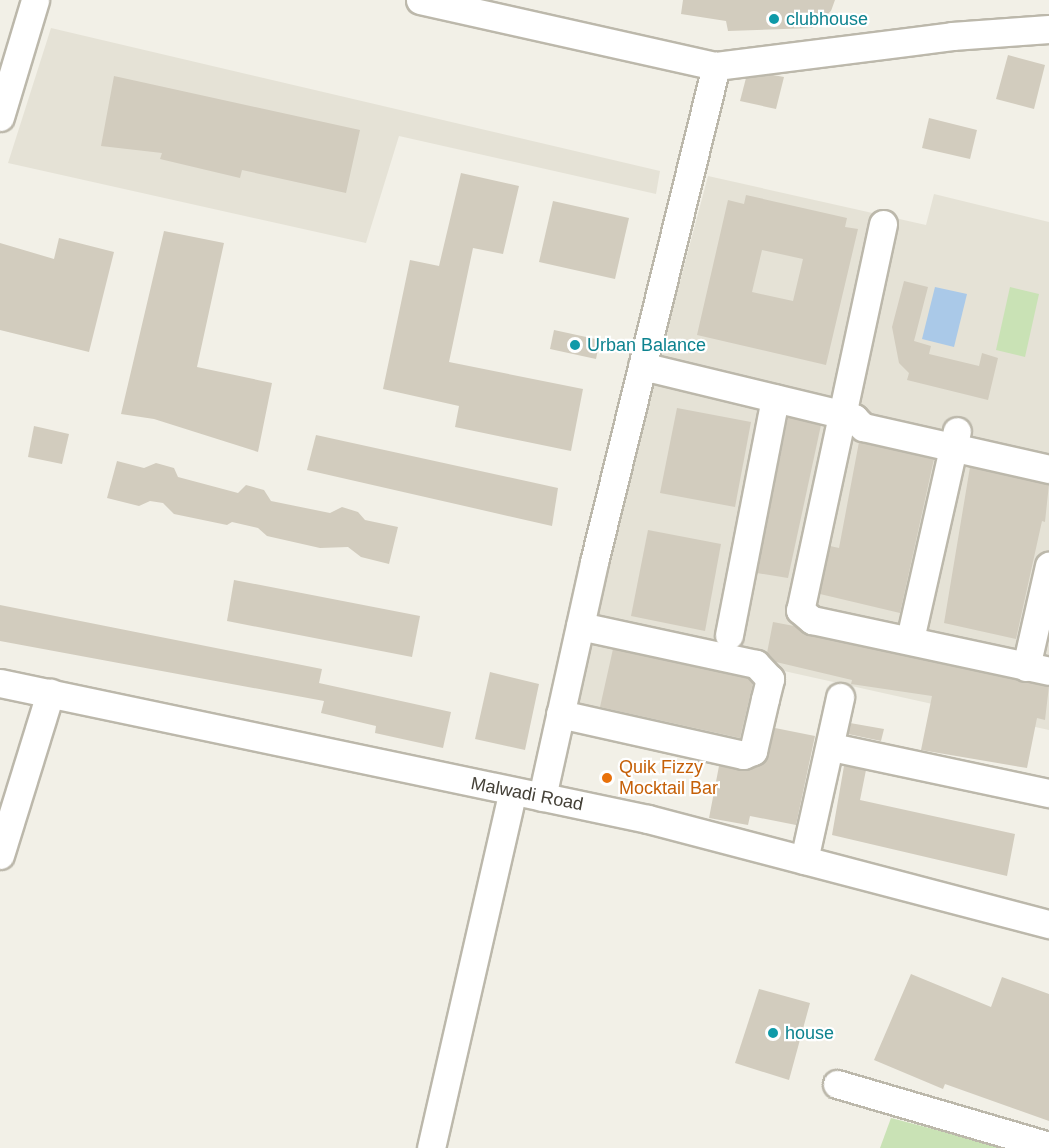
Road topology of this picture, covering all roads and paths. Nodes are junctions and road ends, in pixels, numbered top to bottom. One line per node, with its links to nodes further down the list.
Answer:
1 (35, 0): 5 (street)
2 (420, 0): 4 (street)
3 (1049, 28): 4 (street)
4 (716, 66): 7 (street)
5 (0, 117)
6 (883, 224): 9 (street)
7 (642, 366): 8 (street); 14 (street)
8 (775, 398): 9 (street); 15 (street)
9 (847, 416): 10 (street); 16 (street)
10 (955, 439): 11 (street); 12 (street); 16 (street)
11 (1049, 452)
12 (1049, 469)
13 (1049, 566): 17 (street)
14 (580, 626): 21 (street); 21 (street)
15 (729, 635)
16 (910, 639): 17 (street)
17 (1037, 669)
18 (0, 683): 19 (street, Malwadi Road)
19 (50, 693): 23 (street, Malwadi Road); 26 (street)
20 (840, 697): 22 (street)
21 (560, 714): 25 (street)
22 (832, 747): 24 (street); 27 (street)
23 (512, 793): 25 (street, Malwadi Road); 31 (street)
24 (1049, 793)
25 (542, 796): 27 (street, Malwadi Road)
26 (0, 855)
27 (804, 861): 28 (street, Malwadi Road)
28 (1049, 924)
29 (837, 1084): 30 (street)
30 (1049, 1146)
31 (431, 1148)

